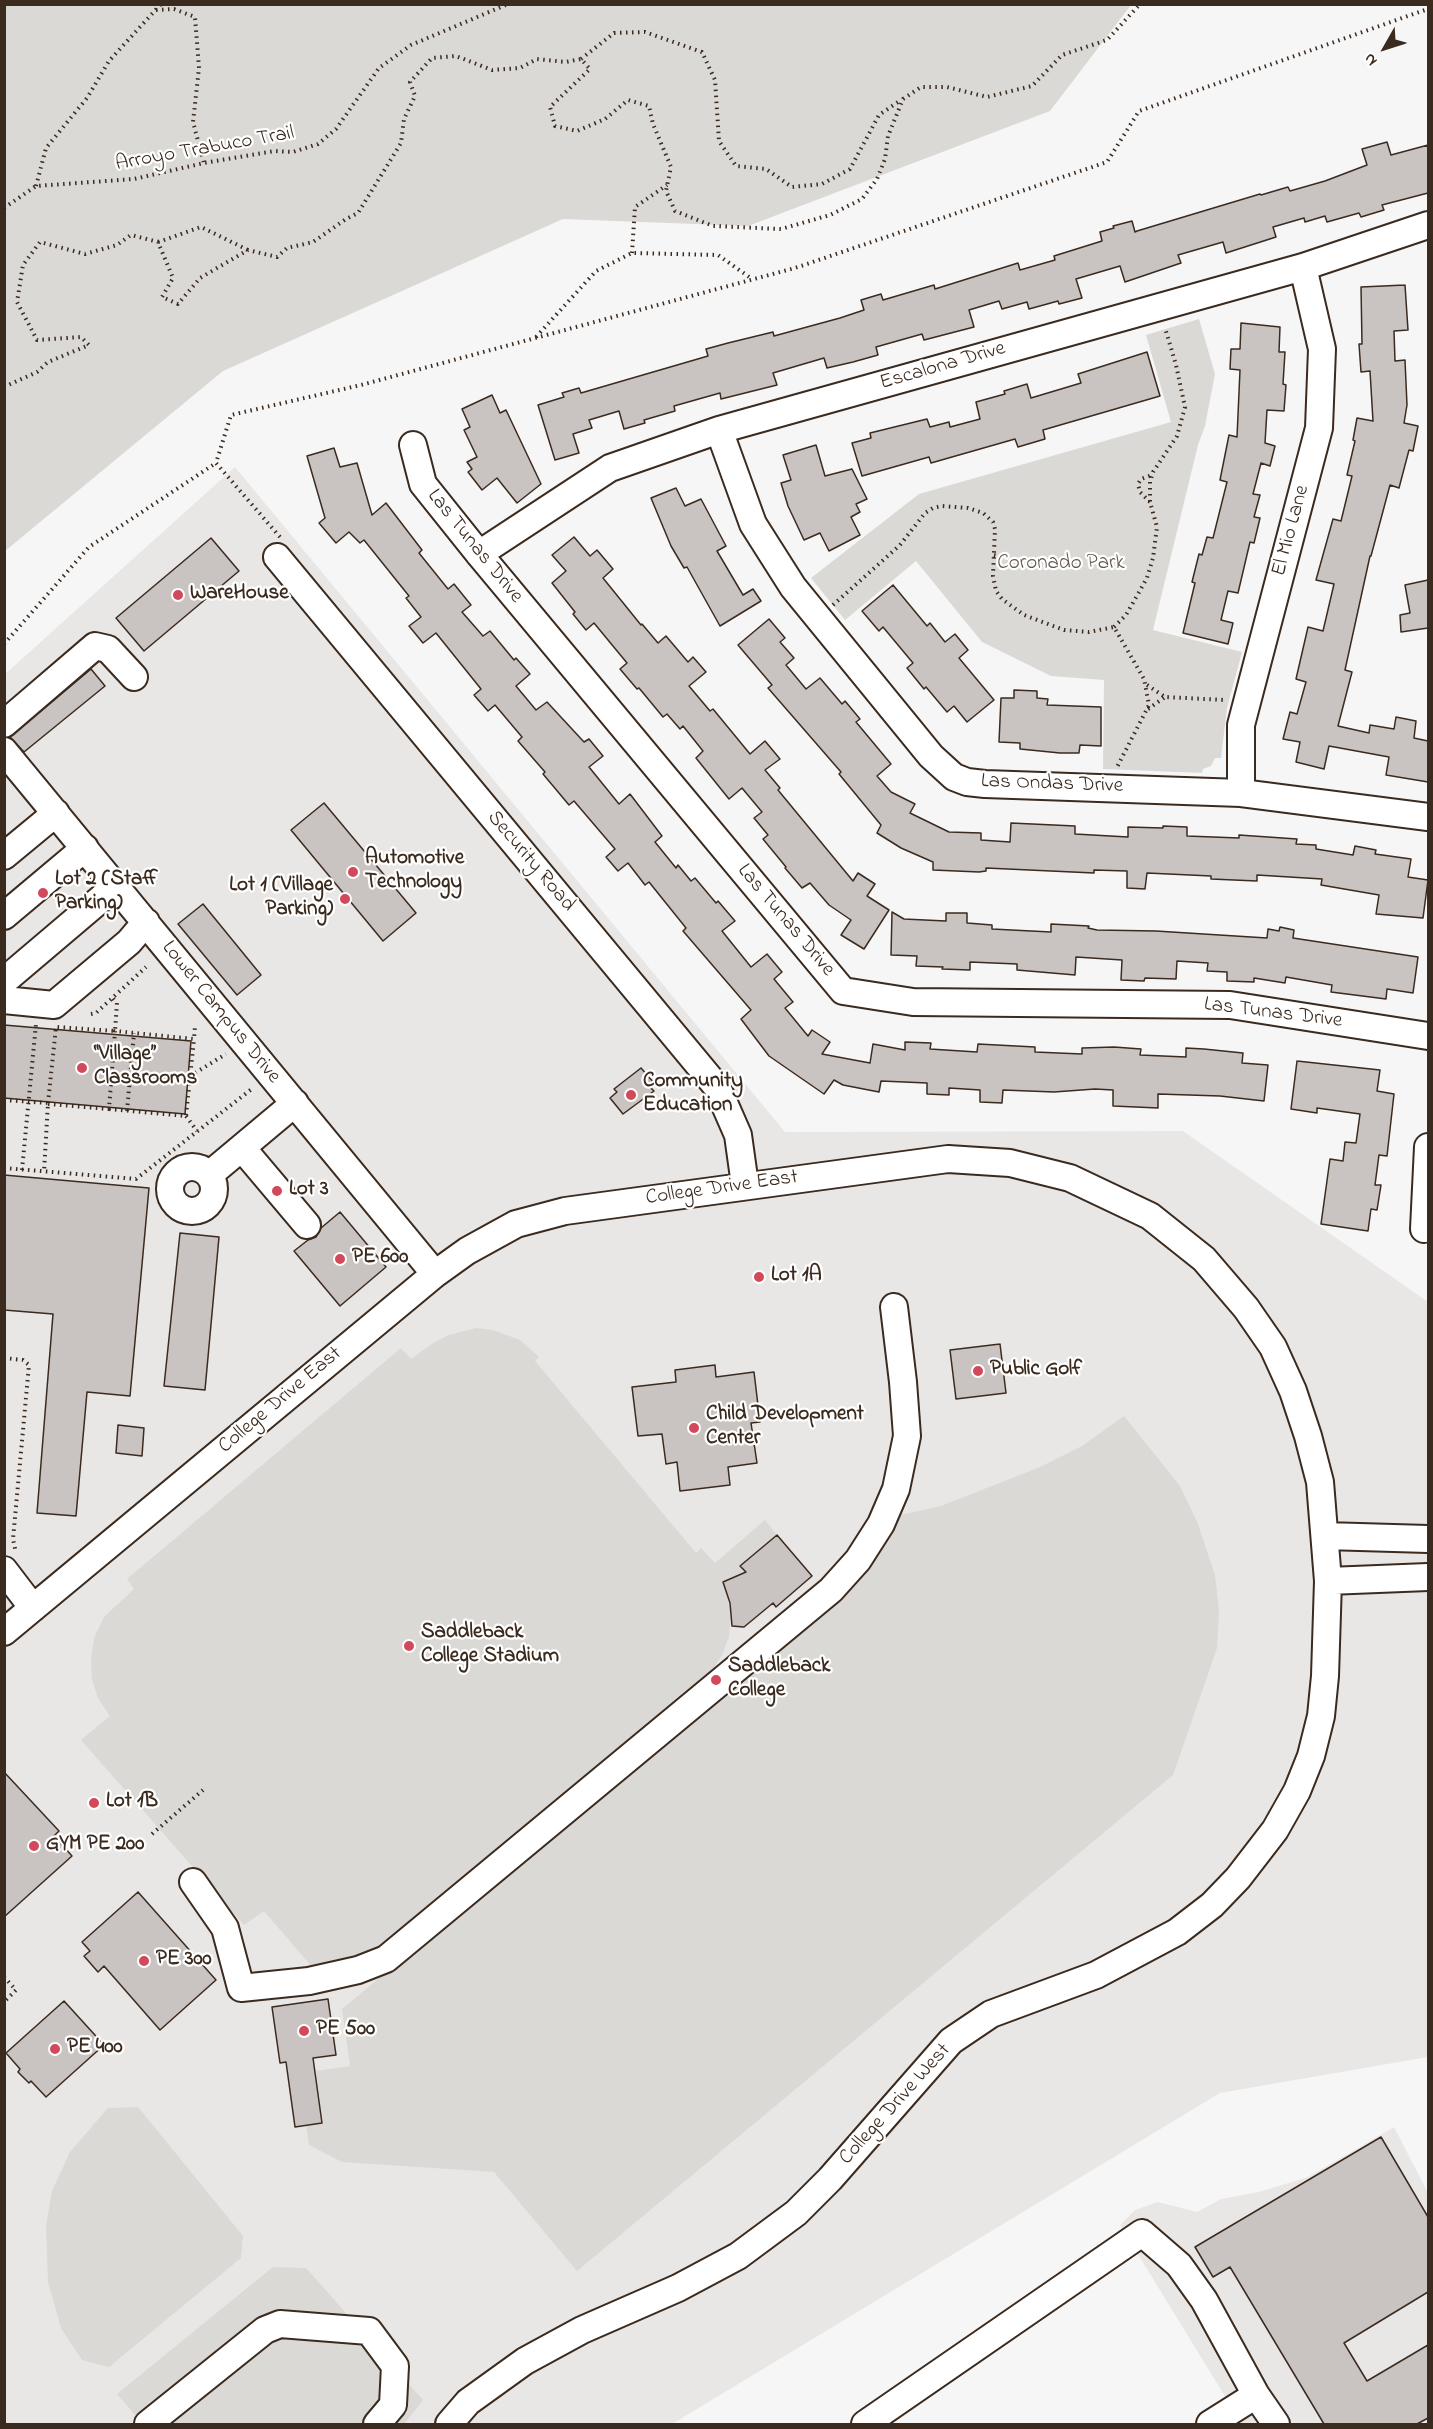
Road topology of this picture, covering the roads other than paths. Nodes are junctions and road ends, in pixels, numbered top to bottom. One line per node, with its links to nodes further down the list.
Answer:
1 (1428, 225): 2 (street, Escalona Drive)
2 (1303, 267): 3 (street, Escalona Drive); 10 (street, El Mio Lane)
3 (719, 430): 5 (street, Escalona Drive); 10 (street, Las Ondas Drive)
4 (413, 445): 5 (street, Las Tunas Drive)
5 (478, 554): 20 (street, Las Tunas Drive)
6 (277, 557): 25 (street, Security Road)
7 (134, 677): 8 (street)
8 (4, 724)
9 (4, 751): 11 (street, Lower Campus Drive)
10 (1241, 793): 12 (street, Las Ondas Drive)
11 (56, 813): 13 (street, Lower Campus Drive); 14 (street)
12 (1428, 817)
13 (85, 848): 15 (street, Lower Campus Drive); 16 (street)
14 (4, 856)
15 (116, 886): 17 (street, Lower Campus Drive); 18 (street)
16 (4, 916)
17 (146, 922): 19 (street); 21 (street, Lower Campus Drive)
18 (4, 981)
19 (4, 1000)
20 (1428, 1035)
21 (295, 1104): 23 (street); 28 (street, Lower Campus Drive)
22 (1428, 1147): 27 (street)
23 (242, 1148): 24 (street); 26 (street)
24 (209, 1175)
25 (745, 1185): 28 (street, College Drive East); 30 (street, College Drive East)
26 (307, 1226)
27 (1424, 1229)
28 (435, 1274): 35 (street, College Drive East)
29 (894, 1307): 37 (street)
30 (1326, 1536): 31 (street); 34 (street, College Drive East)
31 (1428, 1539)
32 (13, 1566): 35 (street)
33 (1428, 1577): 34 (street)
34 (1328, 1581): 41 (street, College Drive West)
35 (33, 1608): 36 (street, College Drive East)
36 (4, 1632)
37 (193, 1882)
38 (1256, 2395): 42 (street); 43 (street); 44 (street)
39 (148, 2424): 40 (street)
40 (377, 2424)
41 (448, 2424)
42 (865, 2424)
43 (1210, 2424)
44 (1276, 2424)

